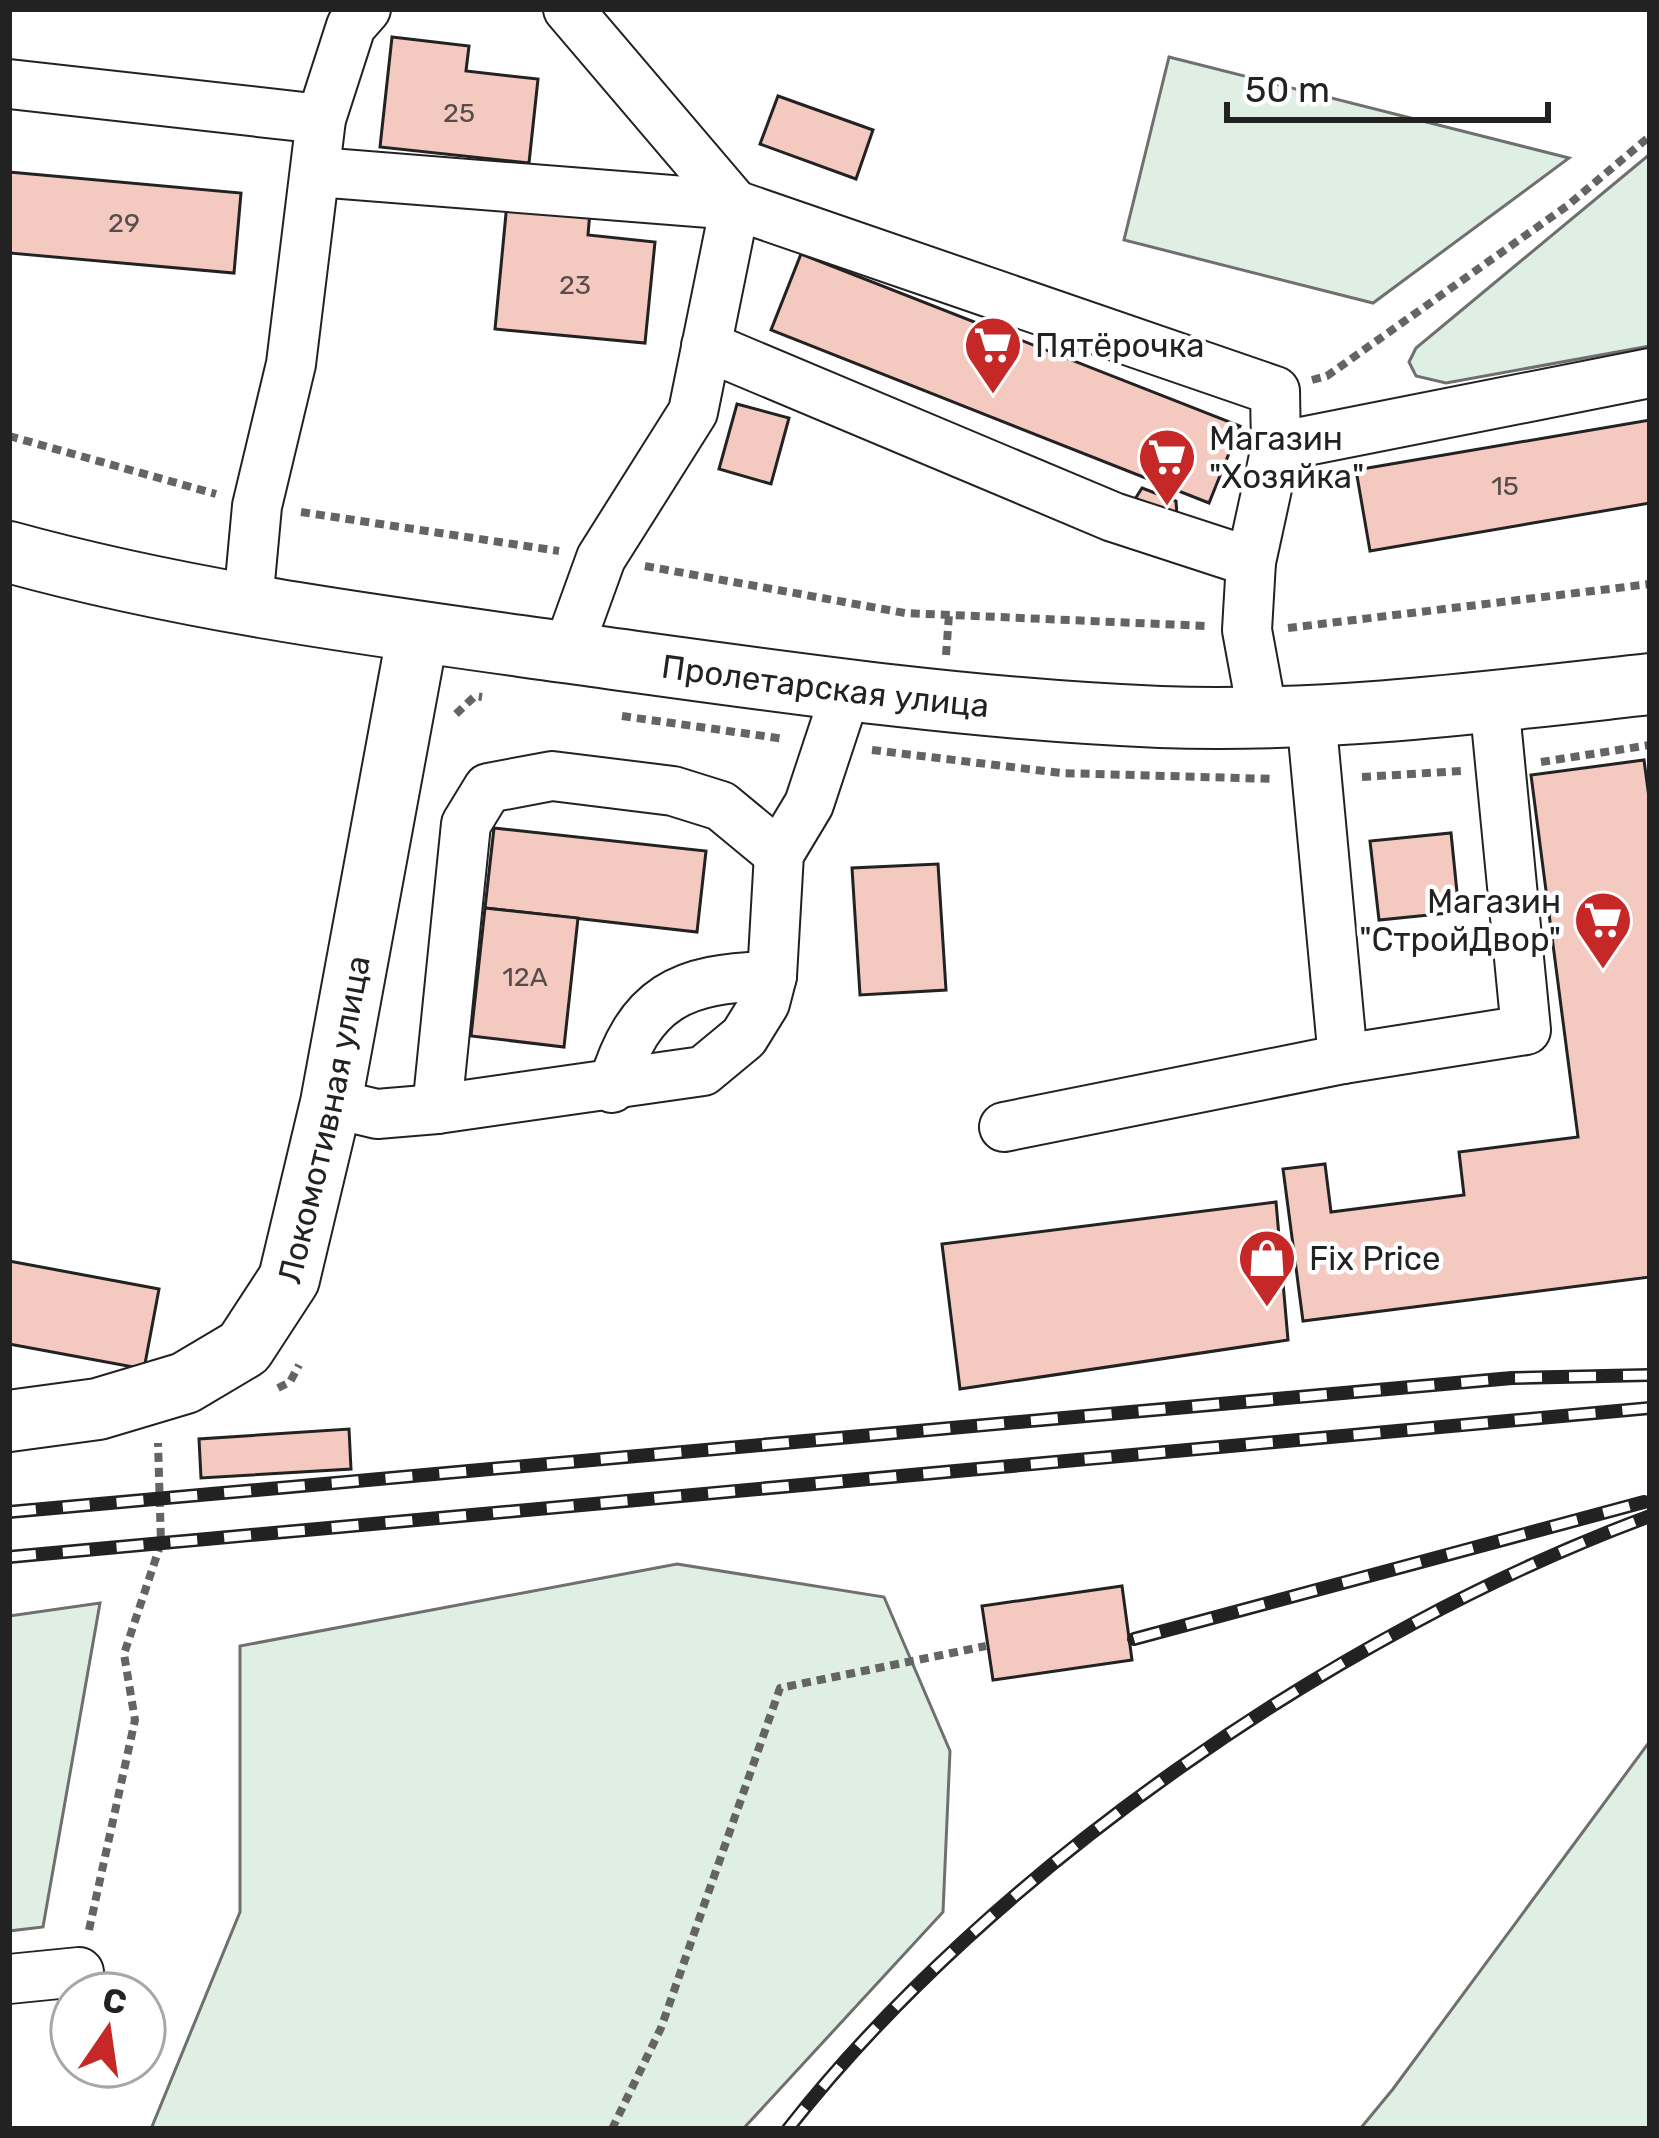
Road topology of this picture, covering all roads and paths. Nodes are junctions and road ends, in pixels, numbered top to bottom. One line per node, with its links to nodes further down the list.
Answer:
1 (366, 9): 4 (lane)
2 (568, 9): 7 (lane)
3 (9, 85): 4 (lane)
4 (321, 119): 6 (lane)
5 (1650, 136): 10 (path)
6 (316, 172): 7 (lane); 13 (lane)
7 (736, 205): 8 (lane); 10 (lane)
8 (706, 346): 15 (lane); 16 (lane)
9 (1650, 373): 12 (lane)
10 (1275, 391): 12 (lane)
11 (9, 436): 13 (path)
12 (1276, 447): 16 (lane)
13 (257, 506): 15 (path); 18 (lane)
14 (9, 552): 18 (main road, Пролетарская улица)
15 (601, 558): 19 (path); 21 (lane)
16 (1251, 562): 19 (lane)
17 (1650, 584): 19 (path)
18 (248, 603): 20 (main road, Пролетарская улица)
19 (1247, 630): 25 (lane)
20 (418, 632): 21 (main road, Пролетарская улица); 30 (main road, Локомотивная улица)
21 (567, 652): 23 (main road, Пролетарская улица)
22 (1650, 684): 24 (main road, Пролетарская улица)
23 (846, 692): 25 (main road, Пролетарская улица); 26 (lane)
24 (1494, 701): 25 (main road, Пролетарская улица); 28 (lane)
25 (1287, 717): 28 (lane)
26 (779, 854): 27 (lane); 31 (lane)
27 (772, 976): 29 (lane); 29 (lane)
28 (1342, 1059): 32 (lane)
29 (611, 1088): 31 (lane)
30 (331, 1103): 31 (lane); 33 (main road, Локомотивная улица)
31 (437, 1109)
32 (1004, 1127)
33 (9, 1421)
34 (158, 1443): 36 (path)
35 (986, 1646): 39 (path)
36 (79, 1970)
37 (48, 1975): 38 (lane)
38 (9, 1978)
39 (612, 2129)

